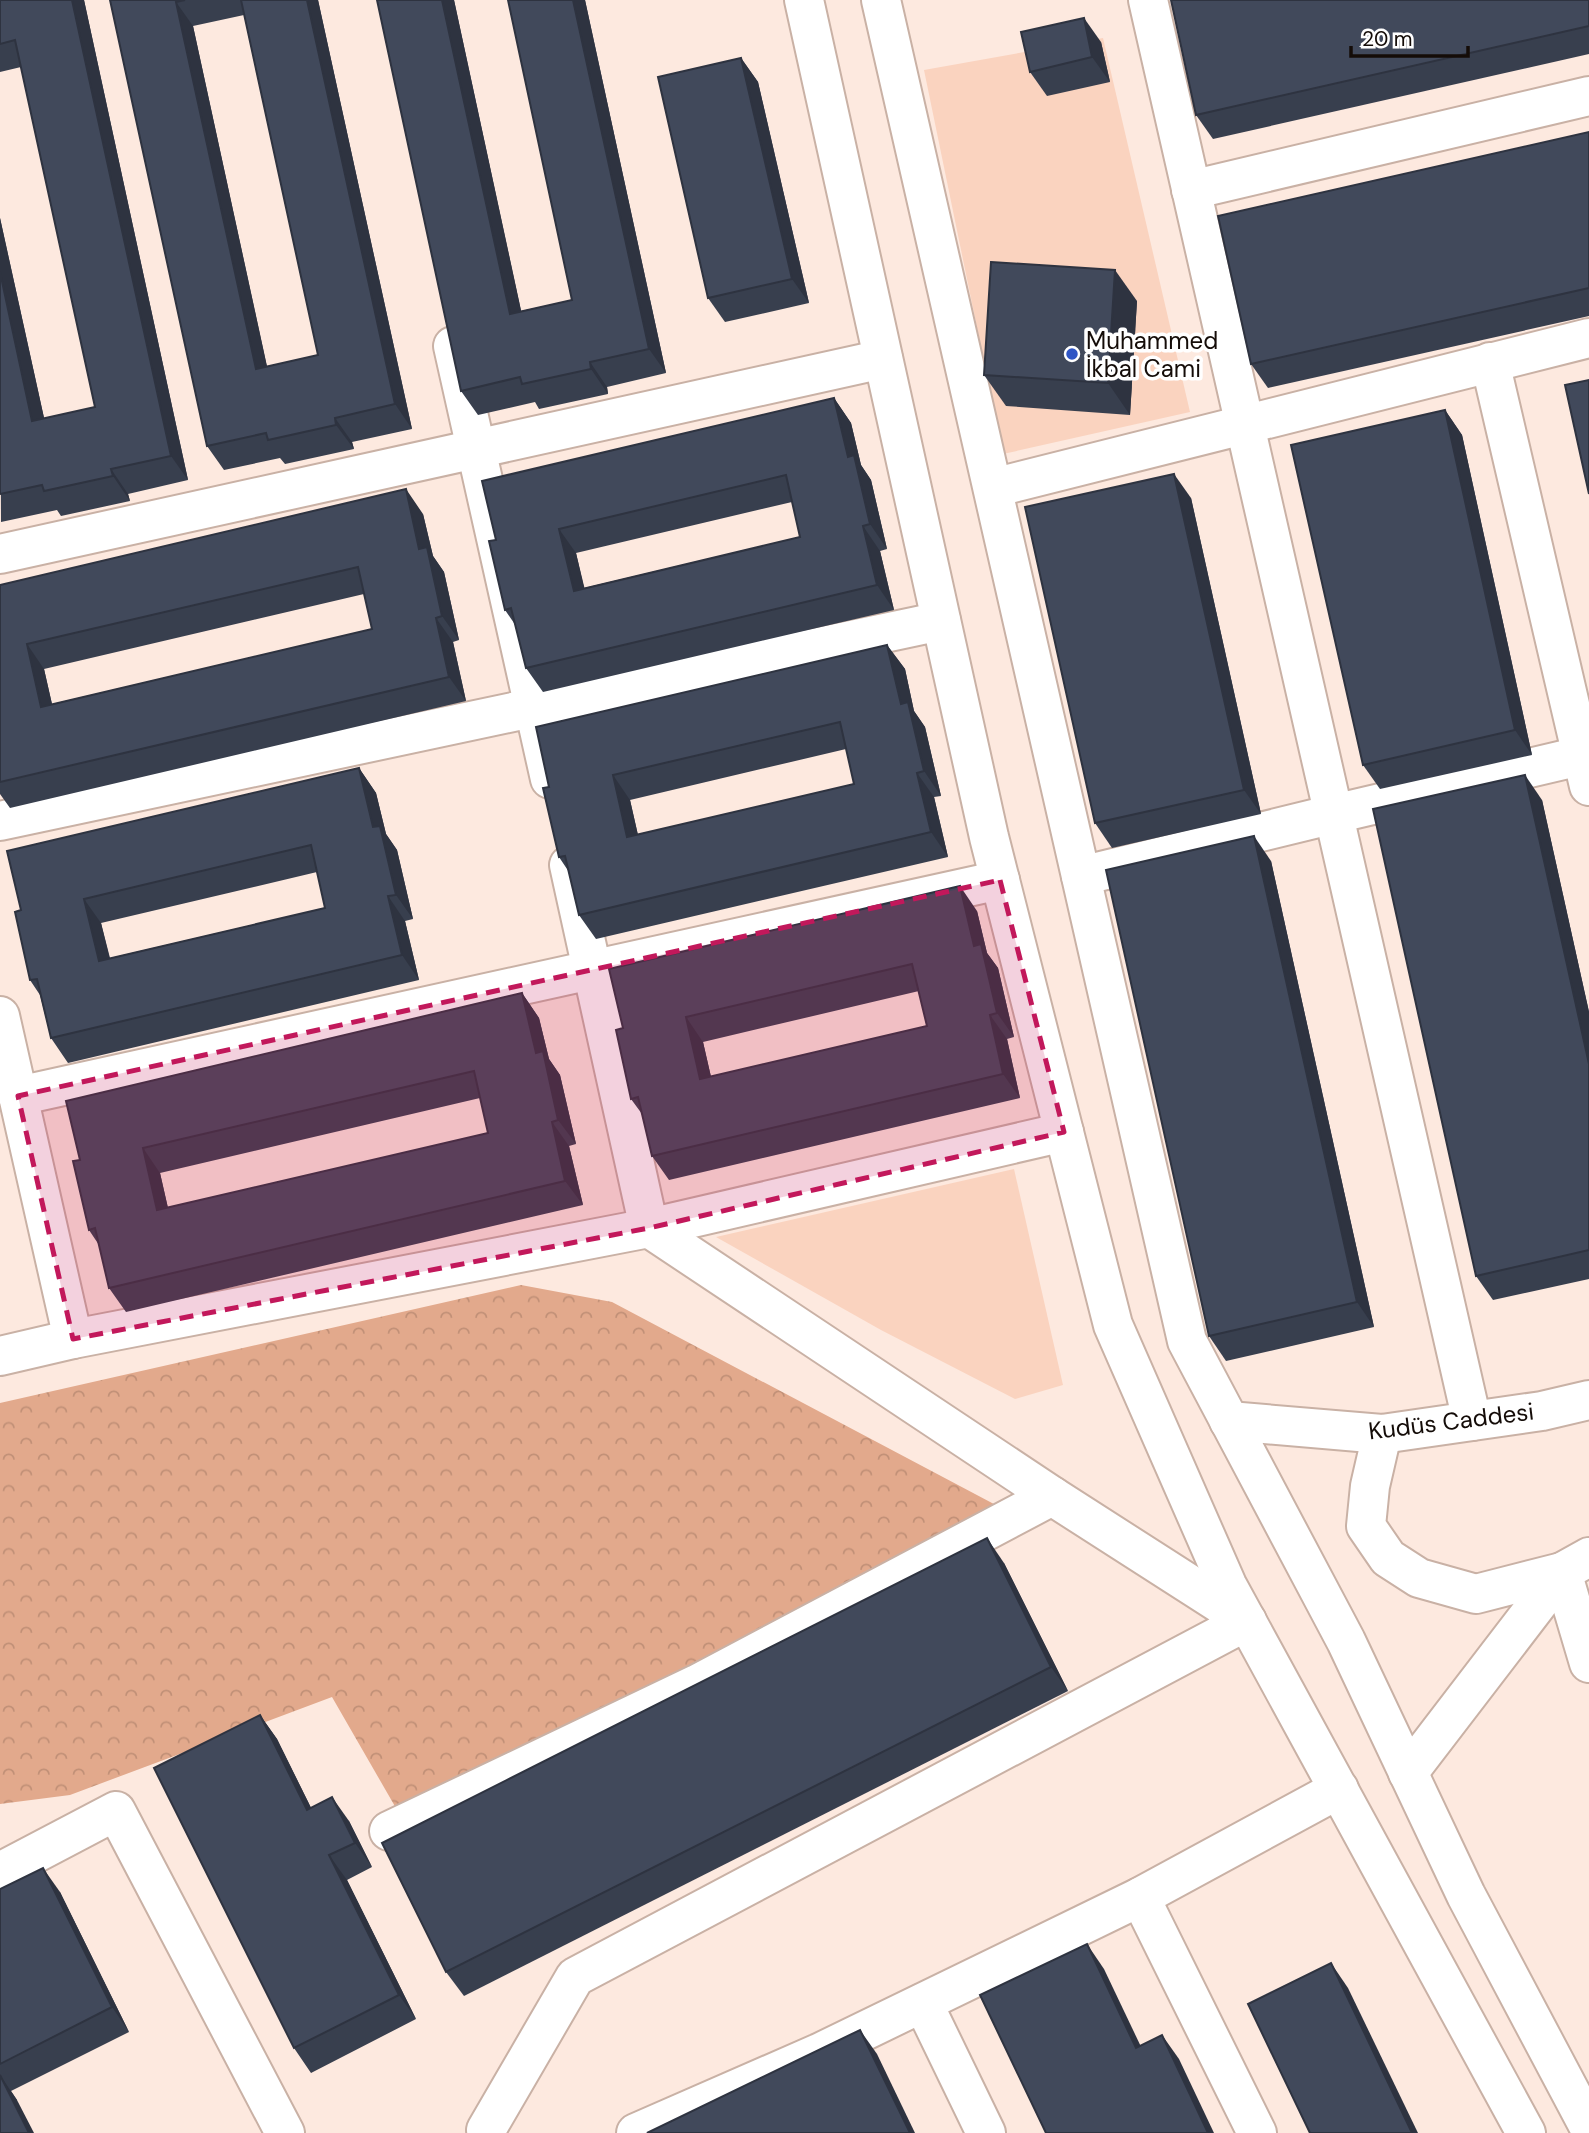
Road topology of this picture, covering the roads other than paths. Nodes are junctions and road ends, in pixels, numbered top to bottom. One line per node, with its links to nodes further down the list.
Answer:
1 (804, 0): 8 (street)
2 (881, 0): 12 (street)
3 (1148, 0): 5 (street)
4 (1589, 96): 5 (street)
5 (1191, 190): 10 (street)
6 (446, 313): 11 (street)
7 (1589, 338): 9 (street)
8 (883, 359): 11 (street); 14 (street)
9 (1490, 362): 10 (street); 16 (street)
10 (1244, 423): 12 (street); 17 (street)
11 (476, 449): 13 (street); 15 (street)
12 (993, 488): 19 (street)
13 (0, 554)
14 (941, 621): 15 (street); 20 (street)
15 (534, 708): 18 (street); 21 (street)
16 (1586, 766): 17 (street)
17 (1334, 814): 19 (street); 30 (street)
18 (0, 821)
19 (1081, 876): 29 (street)
20 (1000, 880): 21 (street); 24 (street)
21 (592, 969): 23 (street); 25 (street)
22 (0, 1016): 23 (street)
23 (18, 1096): 26 (street)
24 (1064, 1132): 25 (street); 34 (street)
25 (649, 1228): 26 (street); 32 (street)
26 (73, 1339): 27 (street)
27 (0, 1356)
28 (1589, 1400): 30 (street, Kudüs Caddesi)
29 (1229, 1421): 31 (street, Kudüs Caddesi); 36 (street)
30 (1472, 1421): 31 (street, Kudüs Caddesi)
31 (1382, 1434): 33 (street)
32 (1052, 1496): 34 (street); 38 (street)
33 (1576, 1564): 35 (street); 36 (street)
34 (1247, 1620): 37 (street); 43 (street)
35 (1589, 1663)
36 (1408, 1773): 42 (street)
37 (1339, 1789): 40 (street); 48 (street)
38 (389, 1831)
39 (0, 1872): 44 (street)
40 (1140, 1898): 41 (street); 47 (street)
41 (923, 2003): 45 (street); 46 (street)
42 (1589, 2127)
43 (487, 2132)
44 (285, 2133)
45 (636, 2133)
46 (986, 2133)
47 (1257, 2133)
48 (1526, 2133)

